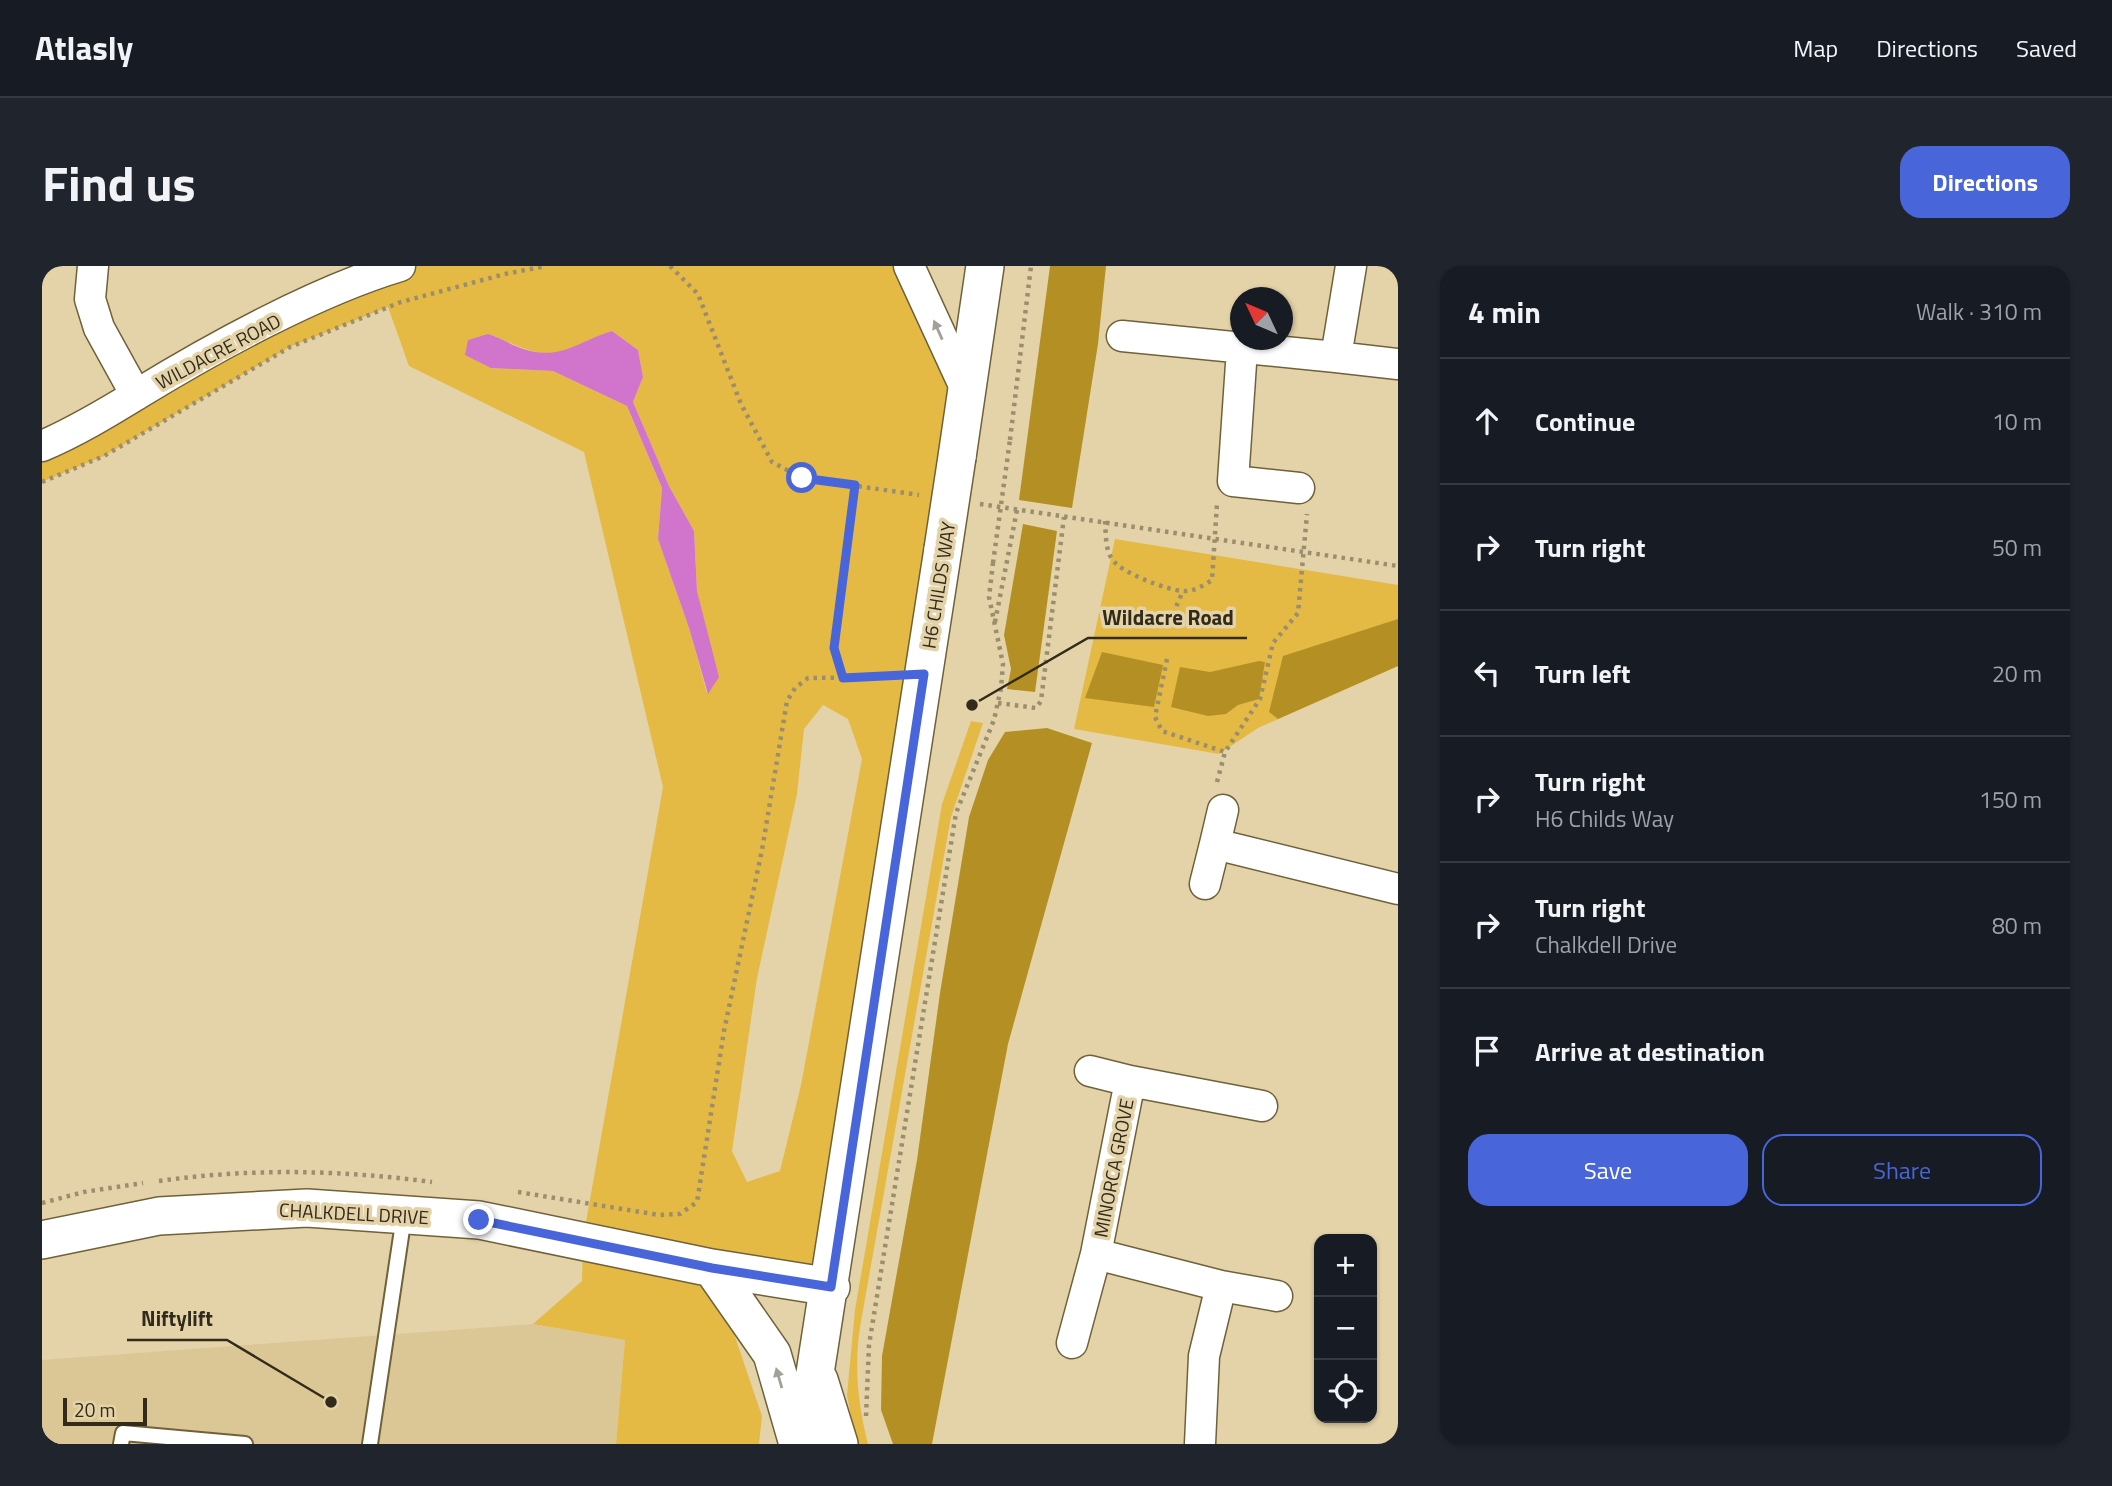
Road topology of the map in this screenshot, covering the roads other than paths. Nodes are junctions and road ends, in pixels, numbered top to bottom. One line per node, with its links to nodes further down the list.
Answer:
1 (93, 266): 13 (street)
2 (400, 266): 13 (street, WILDACRE ROAD)
3 (909, 266): 12 (street, one-way to 3)
4 (985, 266): 12 (street, H6 CHILDS WAY)
5 (1351, 266): 10 (street)
6 (1122, 336): 7 (street)
7 (1230, 348)
8 (1242, 350): 15 (street)
9 (1254, 350): 10 (street)
10 (1336, 357): 11 (street)
11 (1398, 364)
12 (967, 392): 28 (street, H6 CHILDS WAY, bridge)
13 (136, 395): 14 (street, WILDACRE ROAD)
14 (42, 446)
15 (1299, 488)
16 (1223, 810): 17 (street)
17 (1215, 844): 18 (street); 19 (street)
18 (1205, 884)
19 (1398, 889)
20 (1090, 1072): 21 (street, MINORCA GROVE)
21 (1130, 1082): 22 (street, MINORCA GROVE); 25 (street, MINORCA GROVE)
22 (1262, 1106)
23 (404, 1214): 24 (street, CHALKDELL DRIVE); 26 (street, CHALKDELL DRIVE); 35 (lane)
24 (42, 1240)
25 (1096, 1254): 27 (street, MINORCA GROVE); 30 (street, MINORCA GROVE)
26 (712, 1268): 28 (street, CHALKDELL DRIVE); 36 (street, one-way to 26)
27 (1221, 1286): 29 (street, MINORCA GROVE); 38 (street)
28 (831, 1287): 31 (street, H6 CHILDS WAY)
29 (1277, 1296)
30 (1072, 1343)
31 (816, 1372): 32 (street); 37 (street, H6 CHILDS WAY)
32 (852, 1435)
33 (121, 1444): 34 (lane)
34 (245, 1444)
35 (370, 1444)
36 (798, 1444)
37 (804, 1444)
38 (1199, 1444)

